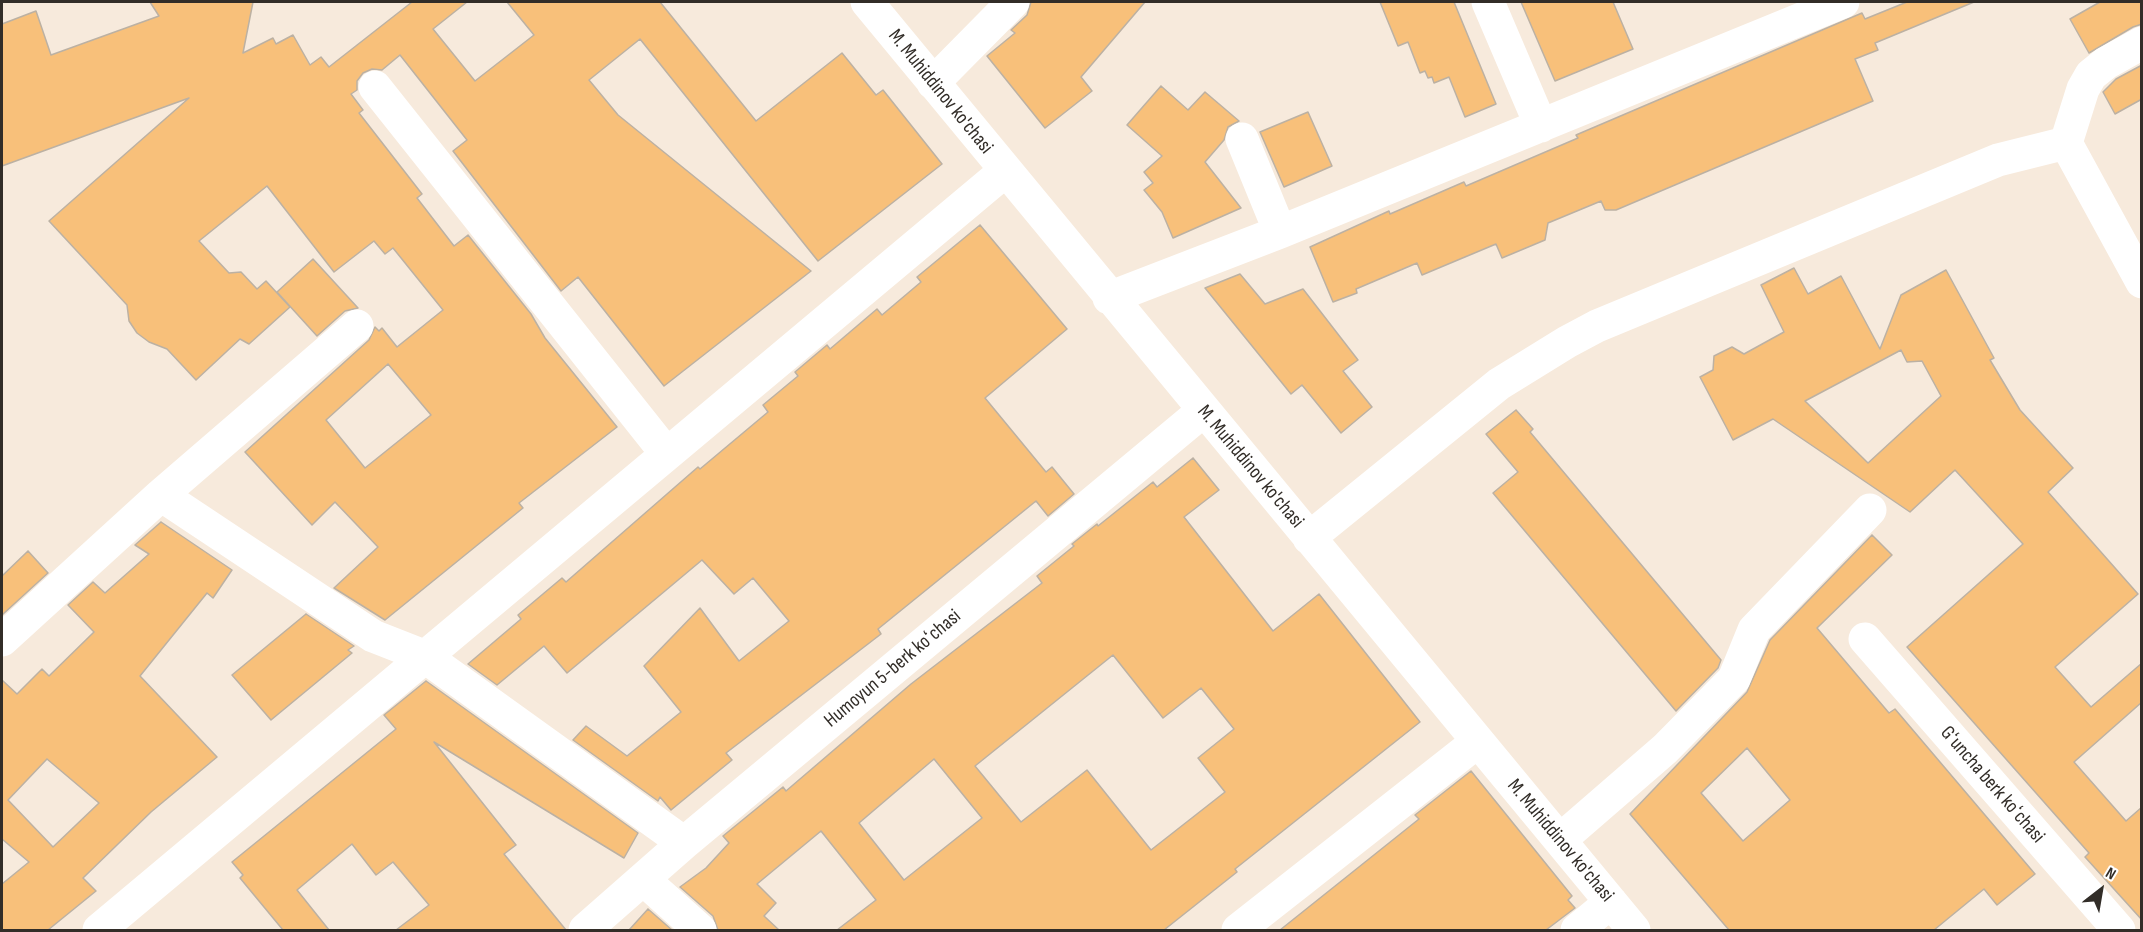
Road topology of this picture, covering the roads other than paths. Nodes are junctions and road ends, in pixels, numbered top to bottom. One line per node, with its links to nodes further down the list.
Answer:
1 (867, 2): 6 (street, M. Muhiddinov ko'chasi)
2 (1013, 2): 6 (street)
3 (1488, 2): 8 (street)
4 (1843, 2): 8 (street)
5 (2142, 43): 10 (street)
6 (933, 83): 11 (street, M. Muhiddinov ko'chasi)
7 (375, 87): 17 (street)
8 (1540, 126): 12 (street)
9 (1242, 139): 12 (street)
10 (2067, 143): 13 (street); 20 (street)
11 (1005, 171): 14 (street, M. Muhiddinov ko'chasi); 17 (street)
12 (1280, 232): 14 (street)
13 (2142, 282)
14 (1110, 298): 16 (street, M. Muhiddinov ko'chasi)
15 (357, 326): 18 (street)
16 (1203, 411): 20 (street, M. Muhiddinov ko'chasi); 26 (street, Humoyun 5-berk koʻchasi)
17 (666, 453): 23 (street)
18 (162, 495): 22 (street); 23 (street)
19 (1870, 510): 25 (street)
20 (1309, 538): 24 (street, M. Muhiddinov ko'chasi)
21 (1865, 639): 35 (street, Gʻuncha berk koʻchasi)
22 (2, 640)
23 (424, 656): 26 (street); 29 (street)
24 (1477, 742): 25 (street, M. Muhiddinov ko'chasi); 32 (street)
25 (1560, 840): 28 (street, M. Muhiddinov ko'chasi)
26 (684, 843): 27 (street, Humoyun 5-berk koʻchasi)
27 (644, 880): 30 (street, Humoyun 5-berk koʻchasi); 31 (street)
28 (1611, 902): 33 (street); 34 (street, M. Muhiddinov ko'chasi)
29 (99, 930)
30 (585, 930)
31 (700, 930)
32 (1238, 930)
33 (1577, 930)
34 (1634, 930)
35 (2119, 930)

